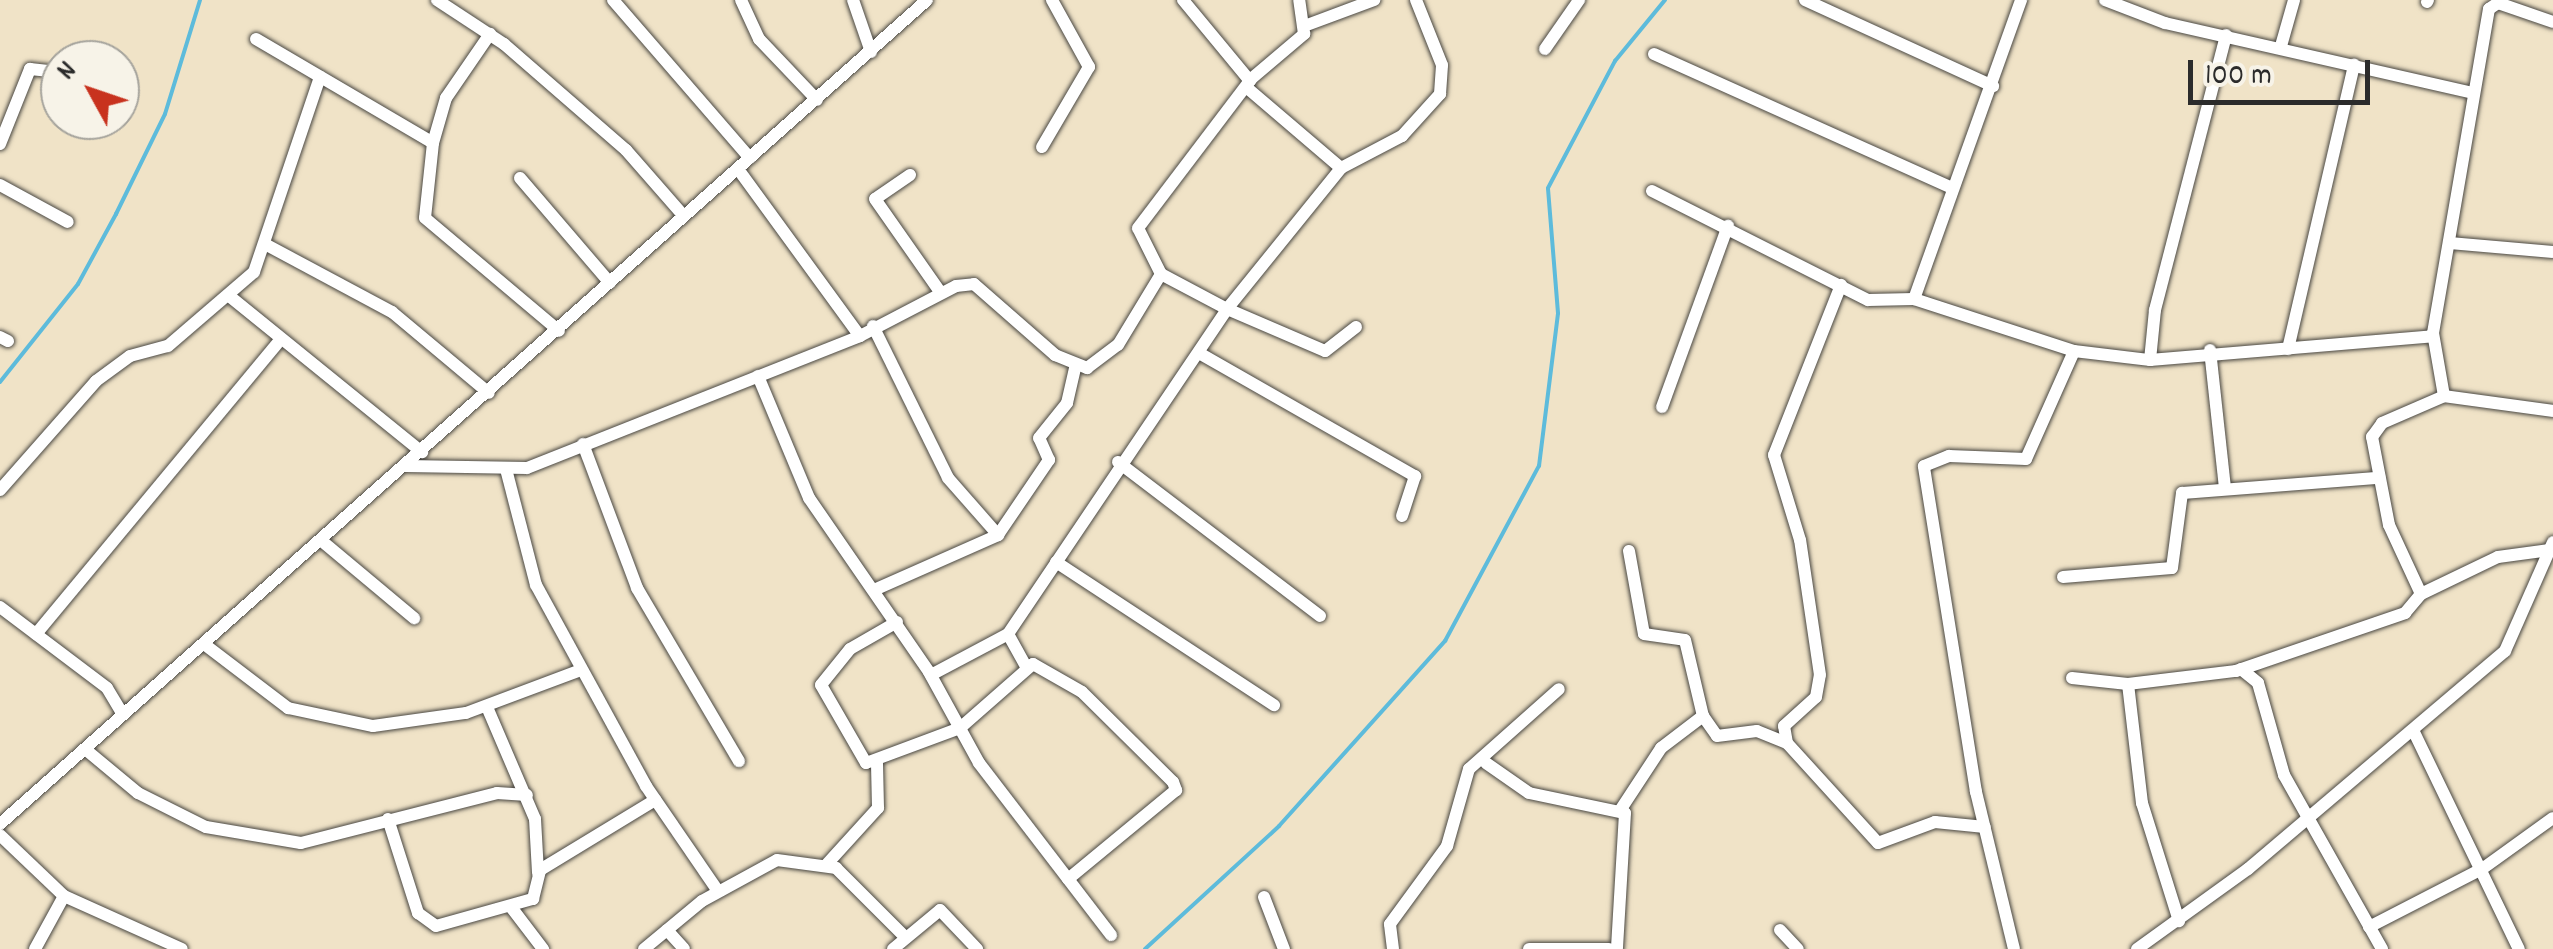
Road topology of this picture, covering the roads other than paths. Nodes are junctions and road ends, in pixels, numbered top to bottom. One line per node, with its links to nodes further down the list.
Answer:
1 (437, 0): 18 (street)
2 (614, 0): 37 (street)
3 (741, 0): 32 (street)
4 (853, 0): 23 (street)
5 (927, 0): 23 (street)
6 (1052, 0): 36 (street)
7 (1182, 0): 28 (street)
8 (1299, 0): 17 (street)
9 (1374, 0): 17 (street)
10 (1579, 0): 22 (street)
11 (1805, 0): 29 (street)
12 (2021, 0): 29 (street)
13 (2105, 0): 19 (street)
14 (2294, 0): 21 (street)
15 (1420, 1): 38 (street)
16 (2553, 22): 30 (street)
17 (1307, 24): 28 (street)
18 (490, 34): 35 (street); 45 (street)
19 (2226, 35): 21 (street); 68 (street)
20 (256, 40): 27 (street)
21 (2280, 46): 25 (street)
22 (1545, 50)
23 (872, 52): 32 (street)
24 (1654, 54): 43 (street)
25 (2354, 65): 30 (street); 64 (street)
26 (40, 67): 33 (street)
27 (320, 77): 35 (street); 49 (street)
28 (1248, 84): 38 (street); 51 (street)
29 (1993, 86): 43 (street)
30 (2474, 93): 48 (street)
31 (0, 99): 33 (street)
32 (817, 100): 37 (street)
33 (15, 105): 34 (street)
34 (0, 144)
35 (433, 144): 60 (street)
36 (1042, 147)
37 (750, 158): 39 (street)
38 (1340, 168): 57 (street)
39 (738, 169): 45 (street); 61 (street)
40 (910, 175): 54 (street)
41 (520, 178): 52 (street)
42 (0, 185): 46 (street)
43 (1950, 187): 56 (street)
44 (1652, 191): 47 (street)
45 (683, 215): 52 (street)
46 (68, 222)
47 (1728, 226): 53 (street); 73 (street)
48 (2450, 242): 50 (street); 62 (street)
49 (264, 244): 55 (street); 71 (street)
50 (2553, 252)
51 (1161, 274): 57 (street); 69 (street)
52 (610, 283): 60 (street)
53 (1842, 285): 56 (street); 114 (street)
54 (940, 292): 58 (street); 69 (street)
55 (228, 296): 63 (street); 82 (street)
56 (1914, 299): 66 (street)
57 (1227, 309): 59 (street); 67 (street)
58 (873, 326): 61 (street); 84 (street)
59 (1356, 327)
60 (559, 331): 71 (street)
61 (860, 336): 70 (street)
62 (2434, 336): 64 (street); 72 (street)
63 (278, 344): 76 (street); 96 (street)
64 (2288, 349): 65 (street)
65 (2210, 350): 68 (street); 81 (street)
66 (2074, 352): 68 (street); 126 (street)
67 (1198, 353): 77 (street); 83 (street)
68 (2150, 360)
69 (1076, 367): 84 (street)
70 (758, 376): 75 (street); 90 (street)
71 (488, 394): 76 (street)
72 (2444, 396): 74 (street); 80 (street)
73 (1662, 407)
74 (2553, 411)
75 (583, 444): 79 (street); 116 (street)
76 (422, 452): 78 (street)
77 (1118, 462): 88 (street); 93 (street)
78 (406, 466): 79 (street); 85 (street)
79 (506, 469): 101 (street)
80 (2379, 478): 81 (street); 91 (street)
81 (2225, 487): 89 (street)
82 (0, 490)
83 (1402, 516)
84 (998, 536): 90 (street)
85 (323, 542): 94 (street); 98 (street)
86 (2551, 546): 91 (street); 113 (street)
87 (1629, 552): 111 (street)
88 (1060, 560): 97 (street); 108 (street)
89 (2063, 577)
90 (874, 590): 95 (street)
91 (2421, 594): 99 (street)
92 (0, 607): 96 (street)
93 (1320, 616)
94 (414, 618)
95 (896, 622): 103 (street); 118 (street)
96 (36, 634): 110 (street)
97 (1008, 634): 100 (street); 103 (street)
98 (204, 644): 109 (street); 110 (street)
99 (2275, 656): 102 (street); 106 (street)
100 (1026, 665): 112 (street); 131 (street)
101 (581, 670): 109 (street); 120 (street)
102 (2241, 670): 105 (street); 106 (street)
103 (931, 675): 112 (street)
104 (2072, 678): 105 (street)
105 (2128, 684): 136 (street)
106 (2258, 684): 123 (street)
107 (1559, 689): 117 (street)
108 (1274, 705)
109 (487, 707): 119 (street)
110 (123, 715): 115 (street)
111 (1703, 716): 114 (street); 121 (street)
112 (960, 728): 118 (street); 131 (street)
113 (2413, 730): 123 (street); 129 (street)
114 (1787, 744): 126 (street)
115 (85, 749): 122 (street); 125 (street)
116 (739, 761)
117 (1486, 762): 121 (street); 150 (street)
118 (877, 763): 128 (street)
119 (526, 795): 122 (street); 130 (street)
120 (655, 800): 130 (street); 132 (street)
121 (1621, 809): 153 (street)
122 (388, 818): 135 (street)
123 (2309, 818): 136 (street); 137 (street)
124 (2553, 818): 129 (street)
125 (0, 824)
126 (1986, 827): 155 (street)
127 (0, 835): 133 (street)
128 (827, 864): 132 (street); 141 (street)
129 (2482, 868): 137 (street); 158 (street)
130 (538, 873): 135 (street)
131 (1068, 879): 140 (street)
132 (718, 891): 138 (street)
133 (64, 896): 142 (street); 143 (street)
134 (1264, 898): 149 (street)
135 (511, 907): 144 (street)
136 (2180, 921): 156 (street)
137 (2370, 926): 157 (street)
138 (667, 930): 145 (street); 146 (street)
139 (1780, 930): 154 (street)
140 (1111, 934)
141 (906, 937): 147 (street); 148 (street)
142 (35, 949)
143 (182, 949)
144 (543, 949)
145 (644, 949)
146 (684, 949)
147 (893, 949)
148 (978, 949)
149 (1284, 949)
150 (1394, 949)
151 (1529, 949): 152 (street)
152 (1609, 949)
153 (1618, 949)
154 (1798, 949)
155 (2014, 949)
156 (2138, 949)
157 (2382, 949)
158 (2520, 949)

